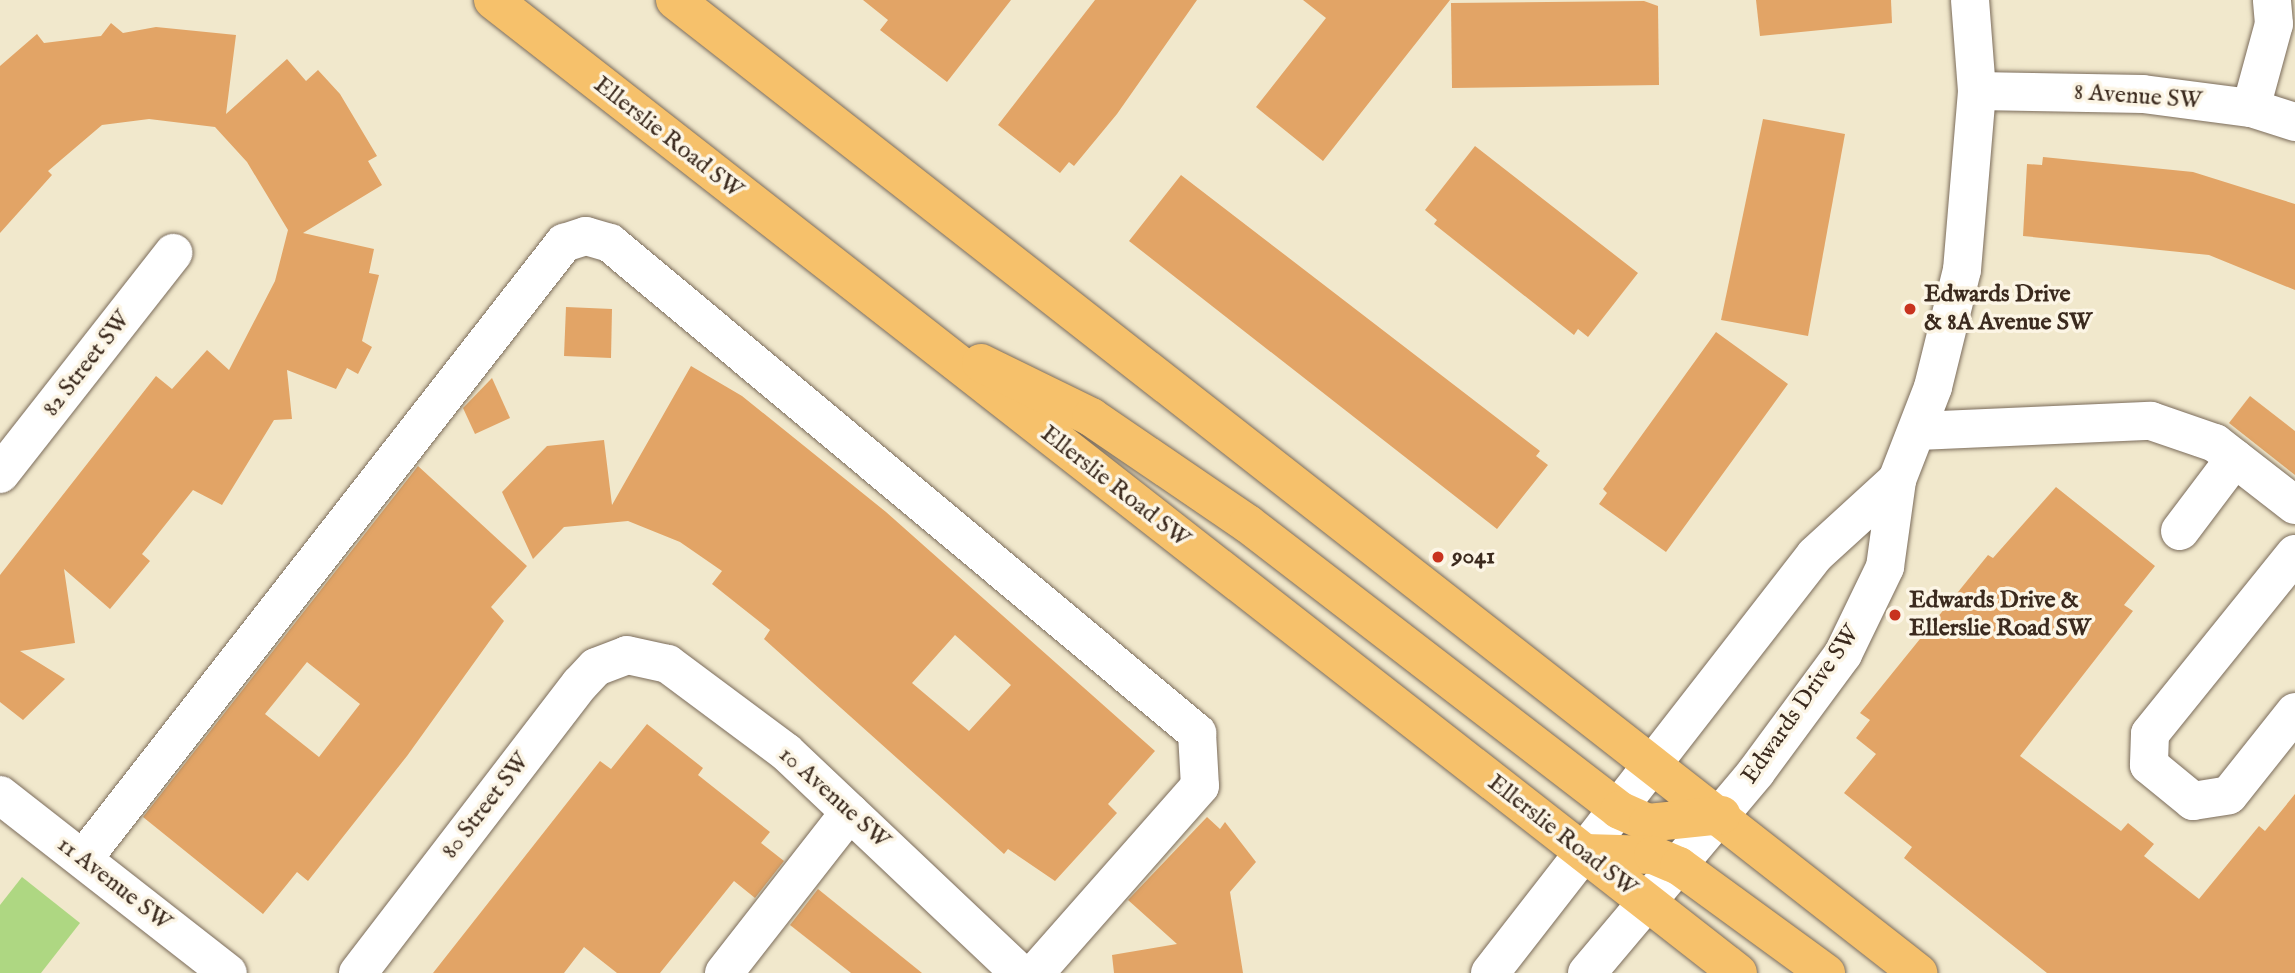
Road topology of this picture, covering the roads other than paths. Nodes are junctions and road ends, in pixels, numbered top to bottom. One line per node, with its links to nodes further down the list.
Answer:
1 (493, 0): 9 (main road, Ellerslie Road SW)
2 (675, 0): 19 (main road)
3 (1970, 0): 5 (street, Edwards Drive SW)
4 (2272, 0): 6 (street)
5 (1978, 91): 6 (street, 8 Avenue SW); 10 (street, Edwards Drive SW)
6 (2251, 108): 7 (street, 8 Avenue SW)
7 (2295, 122)
8 (173, 253): 12 (street, 82 Street SW)
9 (910, 328): 21 (main road); 24 (main road, Ellerslie Road SW)
10 (1918, 430): 11 (street); 13 (street, Edwards Drive SW)
11 (2235, 458): 14 (street); 15 (street)
12 (0, 474)
13 (1897, 480): 19 (street, Edwards Drive SW); 23 (street, Edwards Drive SW)
14 (2295, 505)
15 (2180, 531)
16 (2295, 554): 18 (street)
17 (627, 655): 22 (street, 10 Avenue SW); 29 (street, 80 Street SW)
18 (2295, 712)
19 (1655, 762): 21 (street, Edwards Drive SW); 23 (main road)
20 (0, 794): 25 (street, 11 Avenue SW)
21 (1619, 810): 23 (main road); 24 (street, Edwards Drive SW)
22 (850, 812): 30 (street); 31 (street, 10 Avenue SW)
23 (1722, 815): 26 (street, Edwards Drive SW); 37 (main road)
24 (1585, 853): 26 (main road); 27 (main road, Ellerslie Road SW); 33 (street, Edwards Drive SW)
25 (83, 859): 28 (street, 11 Avenue SW); 32 (street)
26 (1679, 866): 27 (street, Edwards Drive SW); 36 (main road)
27 (1648, 903): 34 (street, Edwards Drive SW); 35 (main road, Ellerslie Road SW)
28 (228, 973)
29 (358, 973)
30 (724, 973)
31 (1020, 973)
32 (1035, 973)
33 (1490, 973)
34 (1587, 973)
35 (1738, 973)
36 (1826, 973)
37 (1918, 973)

